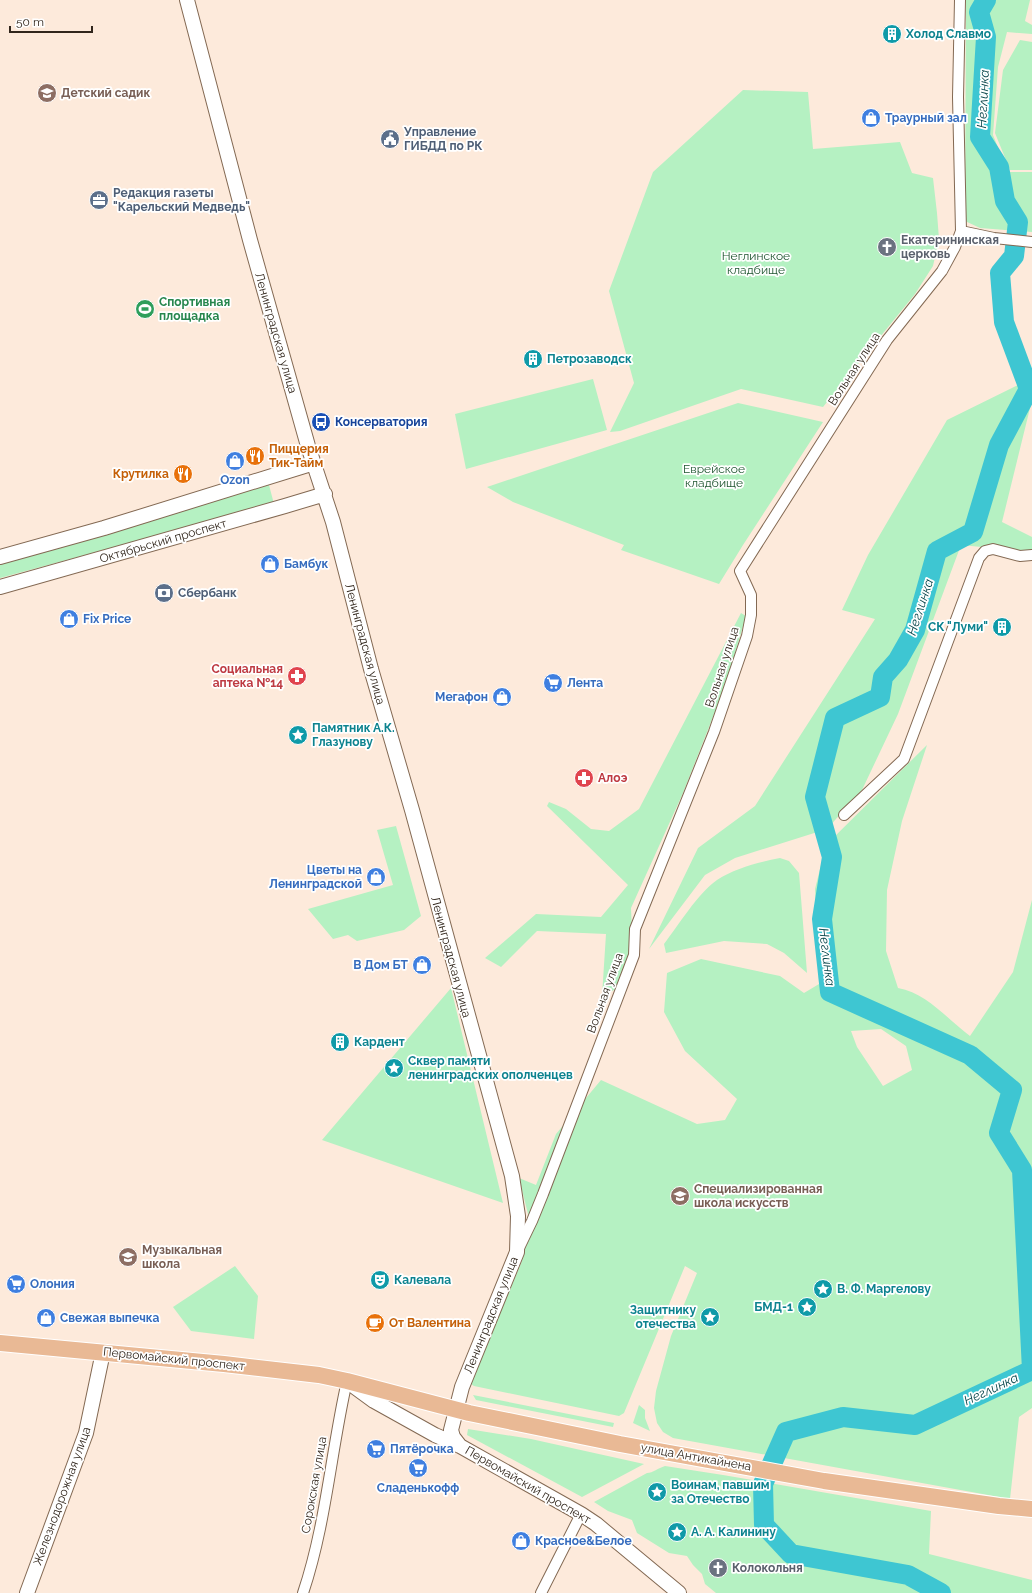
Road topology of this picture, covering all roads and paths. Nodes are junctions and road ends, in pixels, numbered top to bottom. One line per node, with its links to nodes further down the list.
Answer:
1 (188, 0): 5 (main road, Ленинградская улица)
2 (960, 0): 3 (street, Вольная улица)
3 (961, 231): 4 (street); 11 (street, Вольная улица)
4 (1032, 242)
5 (314, 464): 6 (main road, Ленинградская улица); 8 (main road)
6 (325, 494): 9 (main road, Октябрьский проспект); 11 (main road, Ленинградская улица)
7 (1032, 555): 10 (street)
8 (0, 557)
9 (0, 587)
10 (844, 815)
11 (517, 1252): 15 (main road, Ленинградская улица)
12 (0, 1343): 13 (main road, Первомайский проспект)
13 (103, 1352): 14 (main road, Первомайский проспект); 19 (main road, Железнодорожная улица)
14 (347, 1381): 15 (main road, Первомайский проспект); 16 (main road, Первомайский проспект); 20 (street, Сорокская улица)
15 (456, 1410): 16 (main road, Ленинградская улица); 17 (main road, улица Антикайнена)
16 (460, 1446): 18 (main road, Первомайский проспект)
17 (1032, 1509)
18 (581, 1514): 21 (street); 22 (main road, Первомайский проспект)
19 (27, 1593)
20 (303, 1593)
21 (541, 1593)
22 (679, 1593)

